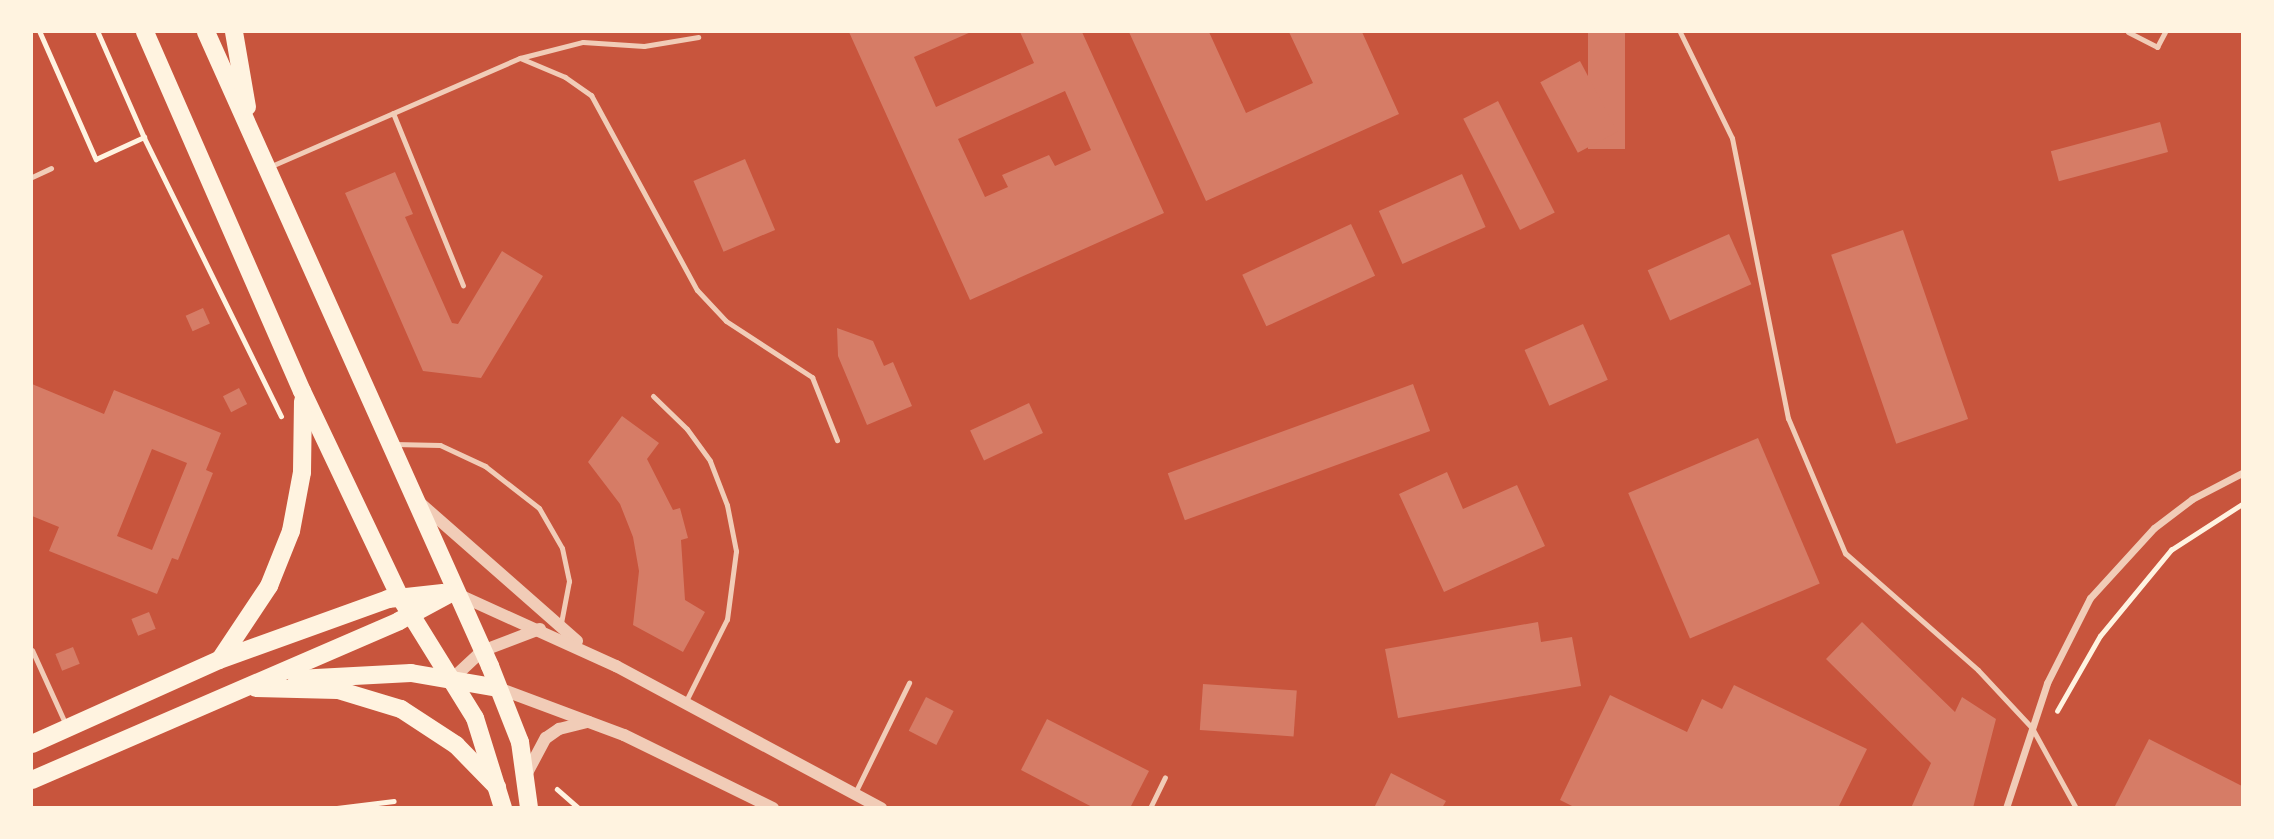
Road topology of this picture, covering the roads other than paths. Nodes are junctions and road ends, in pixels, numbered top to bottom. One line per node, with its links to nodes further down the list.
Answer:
1 (145, 32): 15 (main road)
2 (206, 32): 10 (main road)
3 (234, 32): 10 (main road)
4 (1680, 32): 37 (lane)
5 (2128, 32): 6 (lane)
6 (2165, 32)
7 (698, 37): 8 (lane)
8 (520, 58): 9 (lane); 17 (lane)
9 (393, 113): 12 (lane); 14 (lane)
10 (253, 138): 12 (main road)
11 (51, 168): 13 (lane)
12 (266, 168): 18 (main road)
13 (32, 177)
14 (463, 285)
15 (302, 391): 22 (main road); 29 (main road)
16 (653, 396): 34 (lane)
17 (838, 440)
18 (388, 444): 20 (main road); 24 (lane)
19 (2242, 473): 37 (street)
20 (410, 494): 21 (main road); 24 (street)
21 (453, 592): 22 (main road); 23 (main road); 25 (street); 27 (main road)
22 (401, 597): 23 (main road); 29 (main road)
23 (411, 615): 30 (main road); 33 (main road)
24 (560, 626): 28 (street)
25 (540, 629): 27 (street); 28 (street)
26 (32, 650): 36 (lane)
27 (482, 651): 30 (street); 32 (main road)
28 (594, 655): 34 (street)
29 (219, 660): 36 (main road)
30 (451, 680): 32 (main road); 33 (main road); 43 (main road)
31 (909, 683): 42 (lane)
32 (498, 688): 35 (street); 41 (main road)
33 (239, 690): 40 (main road); 43 (main road)
34 (685, 703): 42 (street)
35 (591, 722): 41 (street); 45 (street)
36 (67, 728): 38 (main road)
37 (2032, 728): 48 (street); 49 (lane)
38 (32, 744)
39 (1165, 777): 47 (lane)
40 (32, 780)
41 (525, 780): 44 (main road)
42 (854, 794): 46 (street)
43 (502, 800)
44 (529, 807)
45 (773, 807)
46 (881, 807)
47 (1150, 807)
48 (2006, 807)
49 (2076, 807)

